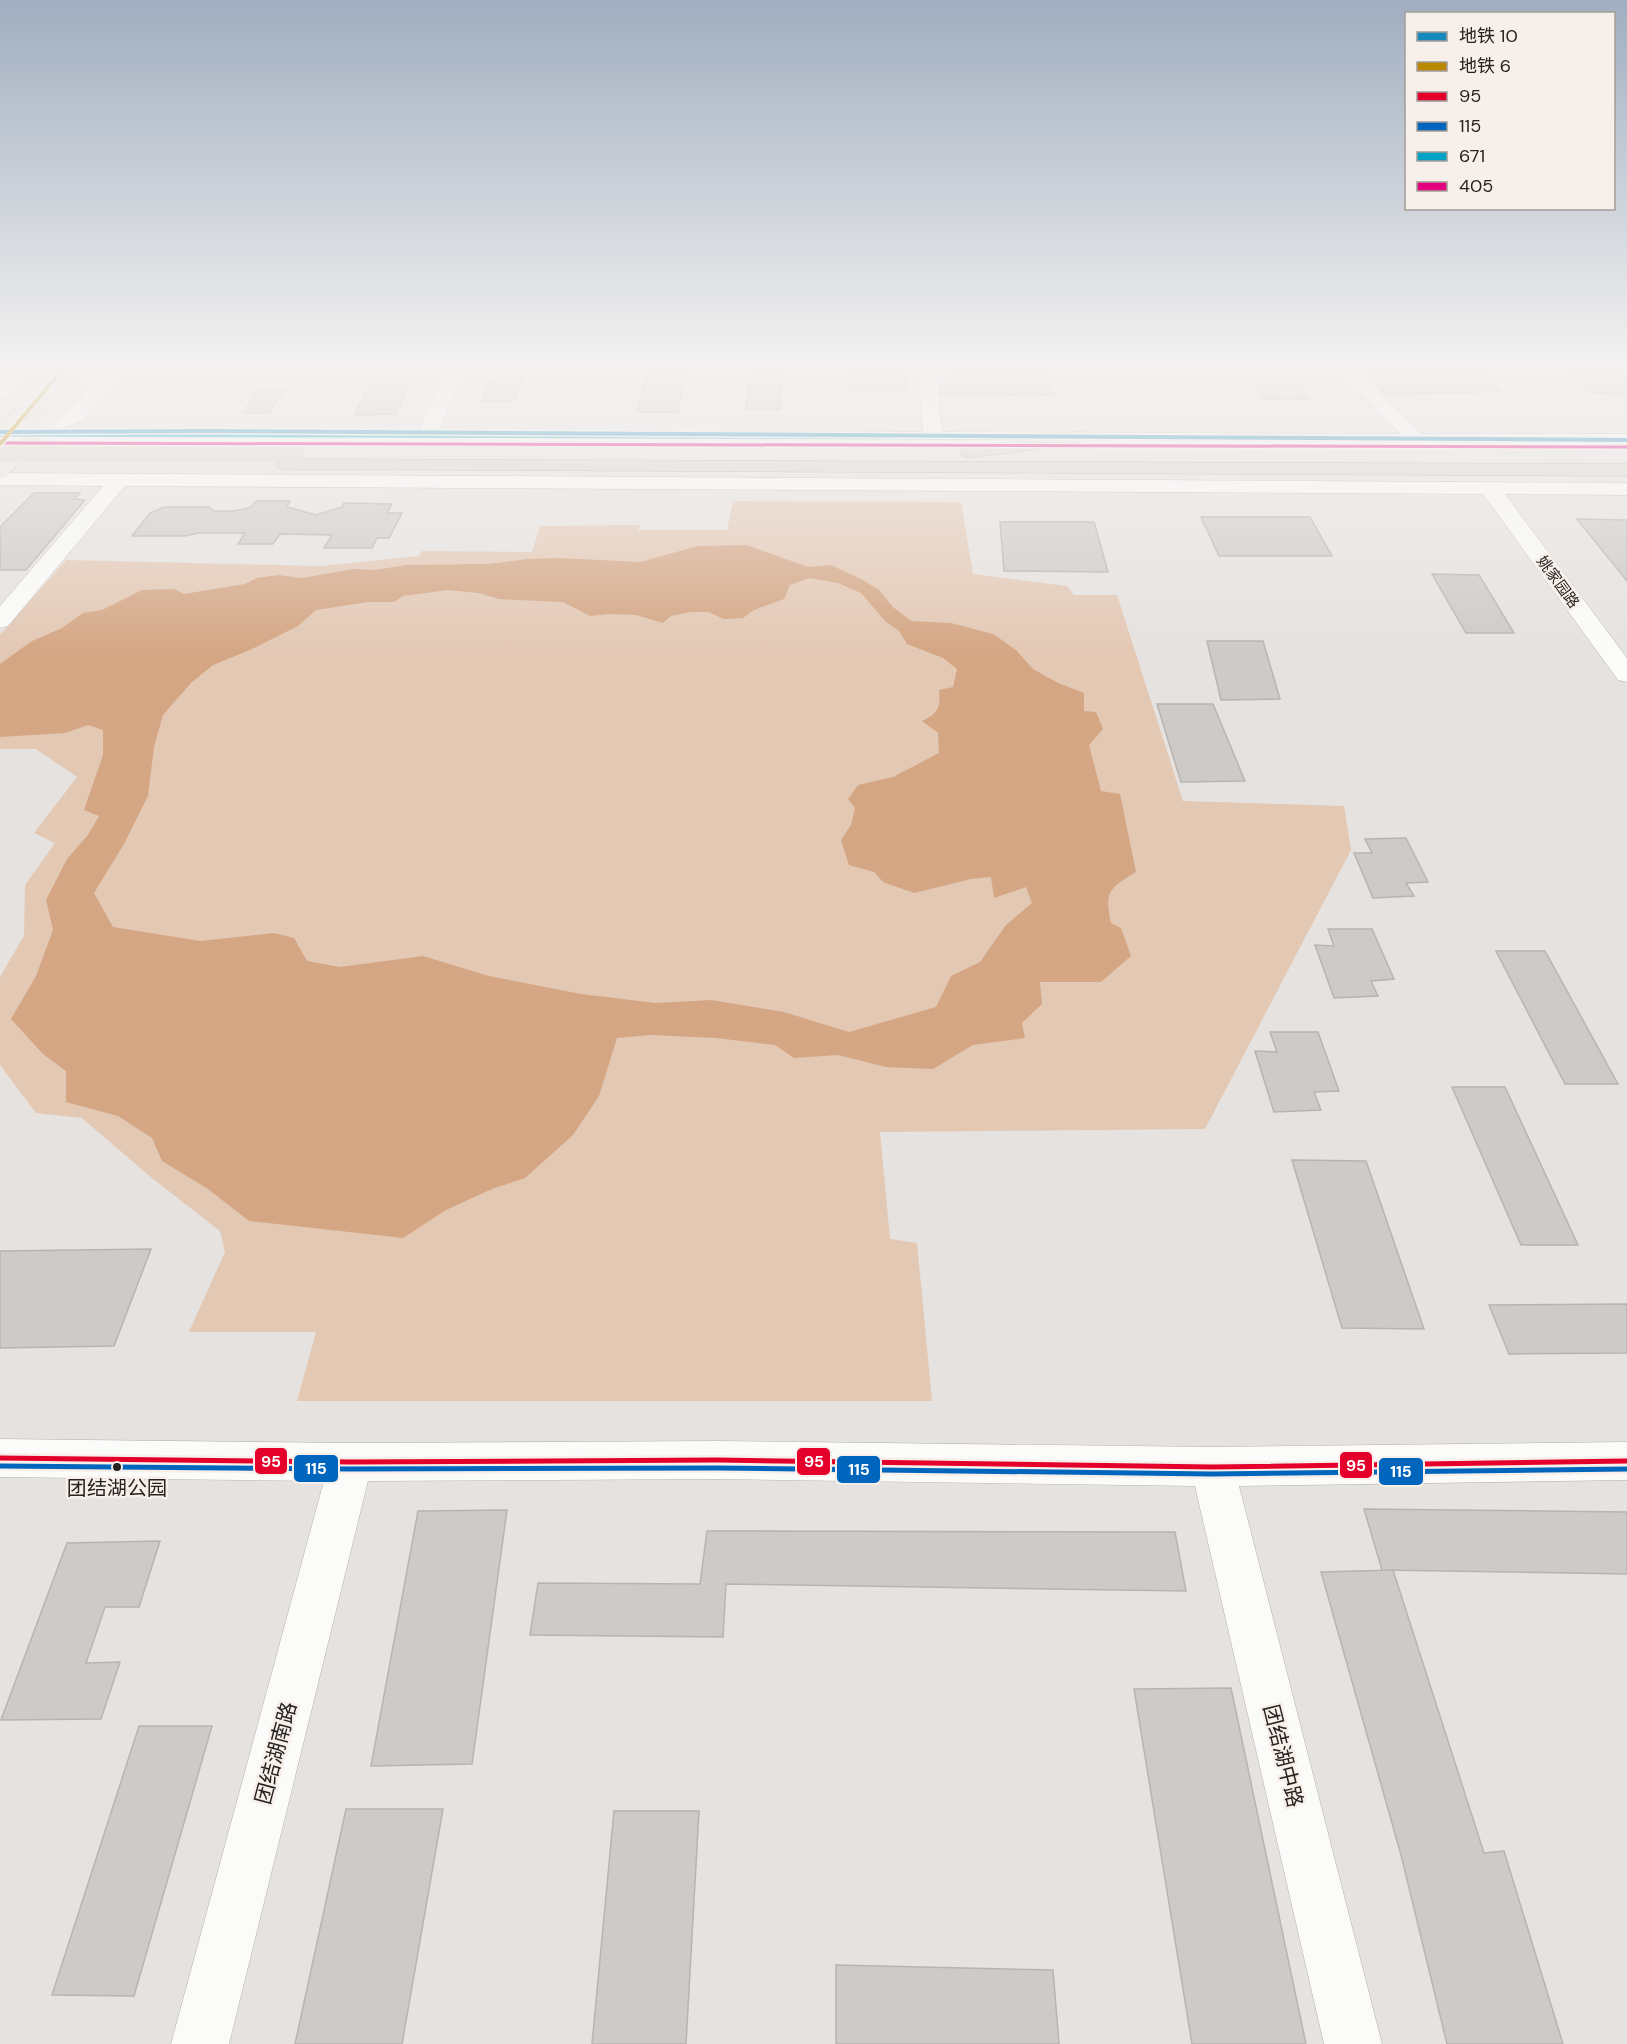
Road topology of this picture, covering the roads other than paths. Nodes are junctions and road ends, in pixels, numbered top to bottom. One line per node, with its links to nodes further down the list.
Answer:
1 (65, 463): 10 (street)
2 (78, 463): 5 (highway)
3 (263, 463): 12 (street)
4 (550, 463): 6 (highway)
5 (0, 465)
6 (883, 469): 7 (highway); 13 (highway)
7 (1011, 469): 8 (highway); 14 (highway)
8 (1627, 470)
9 (0, 479): 10 (street)
10 (59, 480): 11 (street)
11 (119, 480): 12 (street); 17 (street)
12 (251, 481): 13 (street)
13 (628, 483): 14 (street)
14 (1234, 486): 15 (street)
15 (1490, 489): 16 (street); 18 (street, 姚家园路)
16 (1627, 489)
17 (0, 621)
18 (1627, 675)
19 (0, 1458): 21 (street)
20 (1627, 1461): 22 (street)
21 (351, 1462): 22 (street); 23 (street, 团结湖南路)
22 (1212, 1467): 24 (street, 团结湖中路)
23 (200, 2044)
24 (1353, 2044)

